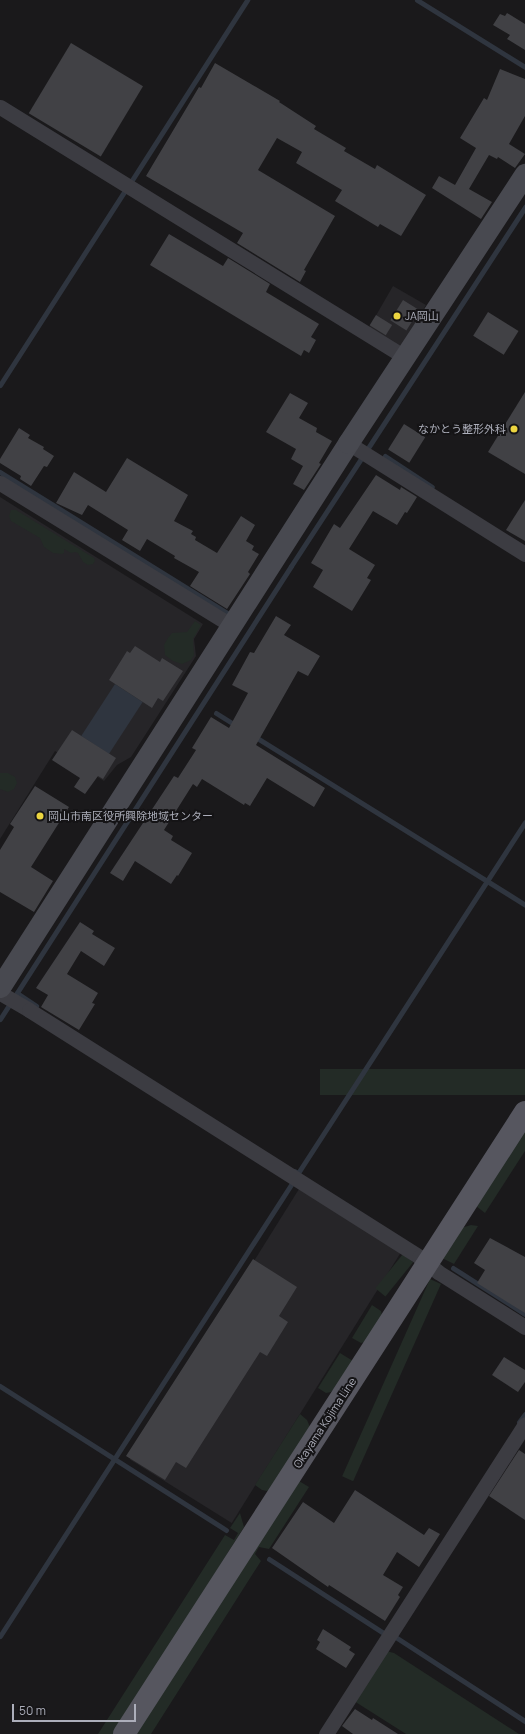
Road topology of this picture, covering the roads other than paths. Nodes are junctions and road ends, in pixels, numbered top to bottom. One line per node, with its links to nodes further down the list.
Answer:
1 (0, 107): 3 (street)
2 (525, 174): 3 (street)
3 (406, 357): 4 (street)
4 (360, 450): 6 (street); 7 (street)
5 (0, 483): 7 (street)
6 (525, 554)
7 (232, 626): 8 (street)
8 (6, 996): 10 (street)
9 (525, 1112): 10 (main road, Okayama Kojima Line)
10 (427, 1265): 11 (street); 13 (main road, Okayama Kojima Line)
11 (525, 1326)
12 (525, 1424): 14 (street)
13 (124, 1734)
14 (326, 1734)

